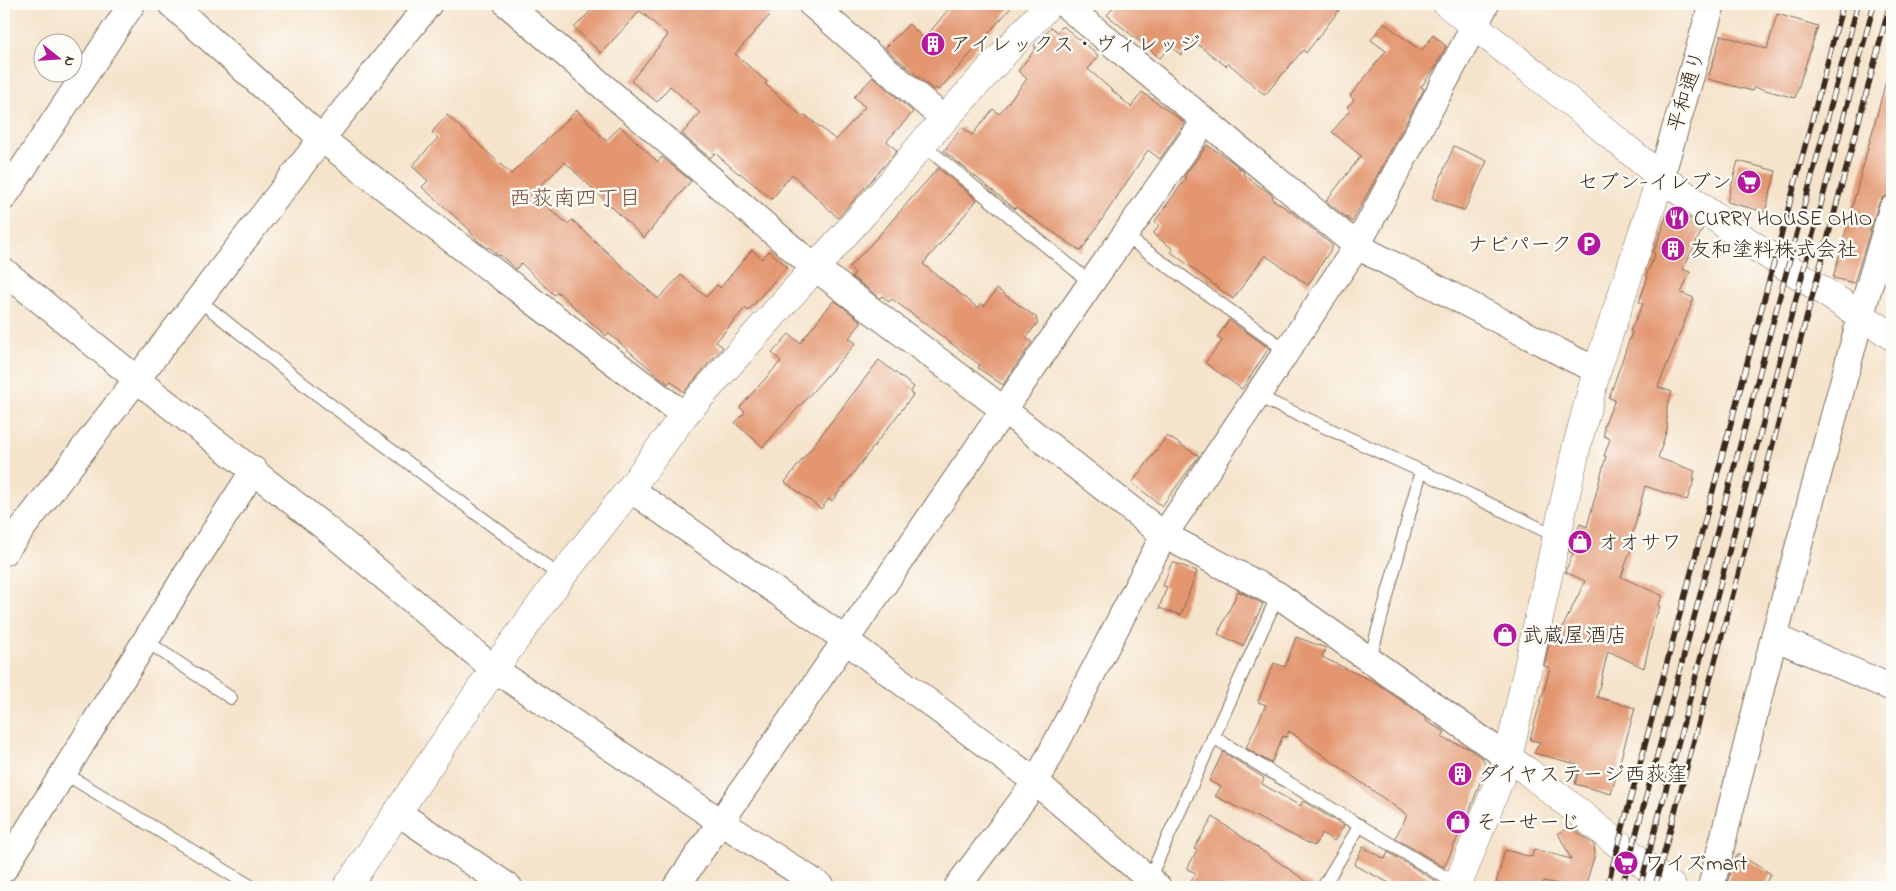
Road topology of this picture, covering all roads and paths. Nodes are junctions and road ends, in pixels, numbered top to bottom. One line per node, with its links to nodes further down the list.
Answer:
1 (132, 4): 16 (street)
2 (171, 4): 13 (street)
3 (429, 4): 13 (street)
4 (507, 4): 20 (street)
5 (811, 4): 11 (street)
6 (1049, 4): 11 (street)
7 (1064, 4): 12 (street)
8 (1447, 4): 10 (street)
9 (1712, 4): 15 (street, 平和通り)
10 (1480, 14): 15 (street); 19 (street)
11 (944, 119): 14 (street)
12 (1205, 121): 18 (street); 19 (street)
13 (322, 139): 23 (street); 31 (street)
14 (922, 144): 20 (street); 22 (lane)
15 (1661, 178): 24 (street); 27 (street)
16 (4, 197)
17 (1892, 209): 24 (street)
18 (1124, 234): 22 (street); 26 (lane)
19 (1357, 246): 26 (street); 27 (street)
20 (814, 267): 30 (street); 31 (street)
21 (4, 271): 28 (street)
22 (1091, 282): 30 (street)
23 (199, 300): 28 (street); 38 (lane)
24 (1861, 315): 25 (street); 40 (street)
25 (1892, 336)
26 (1287, 351): 29 (street)
27 (1598, 370): 36 (street)
28 (137, 379): 32 (street); 37 (street)
29 (1257, 396): 33 (lane); 35 (street)
30 (1004, 410): 35 (street); 41 (street)
31 (684, 415): 34 (street)
32 (254, 470): 42 (street); 44 (street)
33 (1421, 471): 36 (lane); 43 (lane)
34 (630, 489): 38 (street); 41 (street)
35 (1164, 535): 39 (street); 50 (street)
36 (1558, 537): 48 (street)
37 (4, 552)
38 (561, 577): 44 (street)
39 (1278, 595): 43 (street); 47 (lane)
40 (1774, 637): 45 (street); 65 (street)
41 (846, 640): 50 (street); 52 (street)
42 (146, 641): 46 (lane); 49 (street)
43 (1370, 659): 48 (street)
44 (494, 670): 51 (street); 52 (street)
45 (1892, 688)
46 (230, 698)
47 (1214, 737): 53 (lane); 55 (lane)
48 (1508, 758): 56 (street); 64 (street)
49 (64, 773): 54 (street); 57 (lane)
50 (1036, 782): 55 (street); 62 (street)
51 (397, 812): 58 (street); 59 (street)
52 (722, 822): 60 (street); 61 (street)
53 (1360, 825): 56 (lane); 63 (lane)
54 (4, 870)
55 (1153, 883)
56 (1458, 886)
57 (252, 887)
58 (347, 887)
59 (509, 887)
60 (676, 887)
61 (822, 887)
62 (957, 887)
63 (1324, 887)
64 (1672, 887)
65 (1711, 887)

